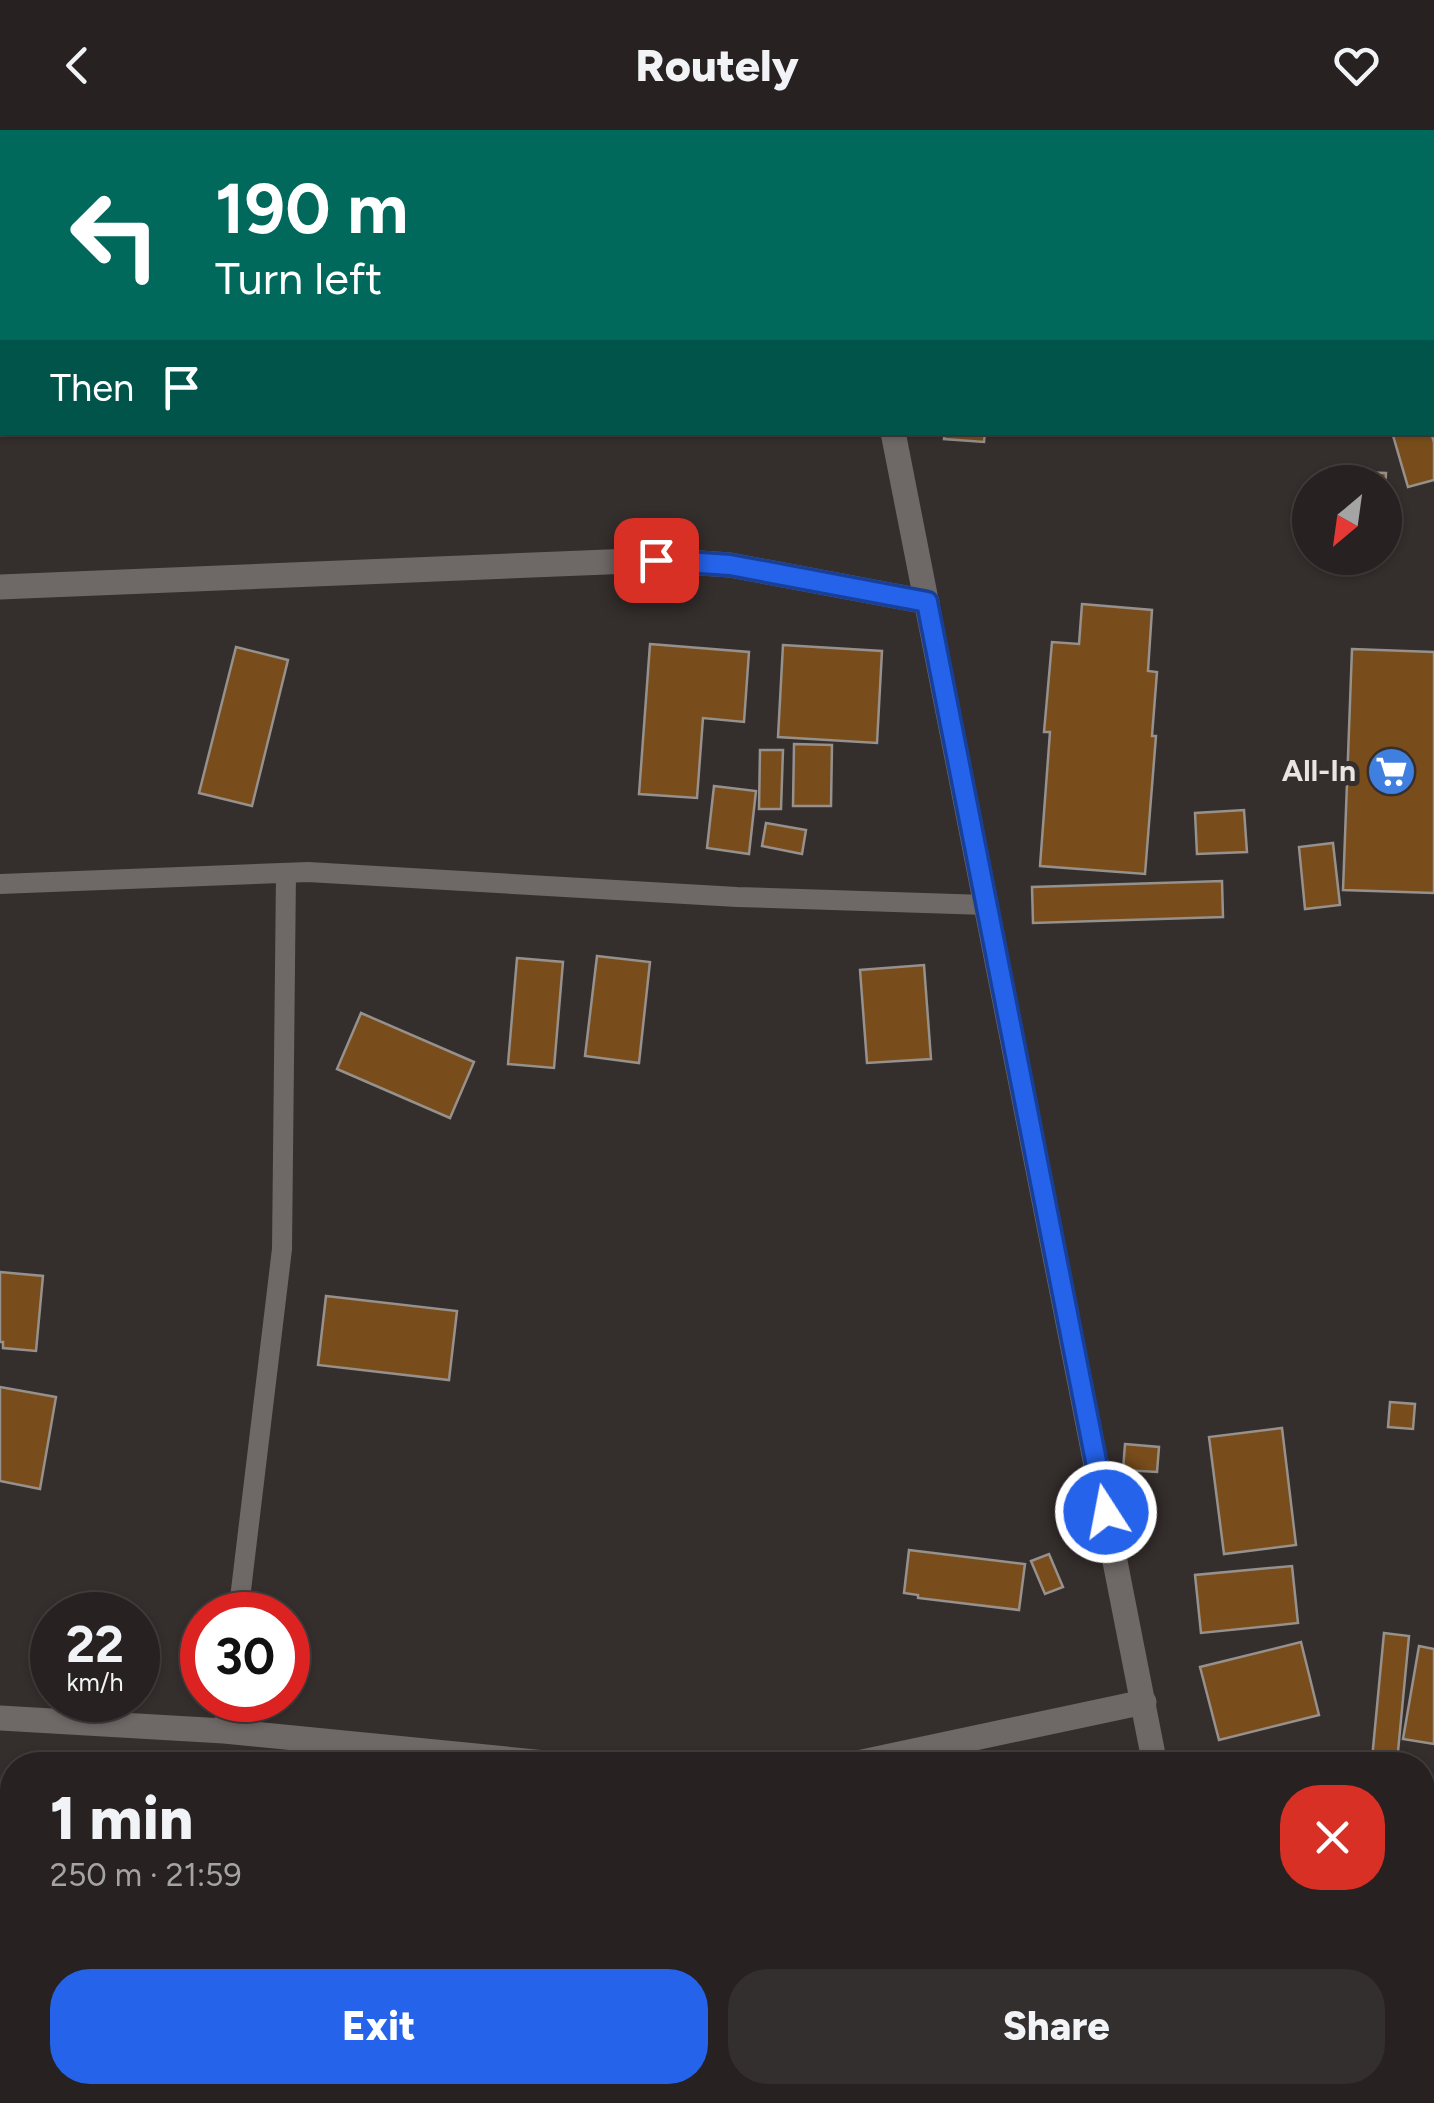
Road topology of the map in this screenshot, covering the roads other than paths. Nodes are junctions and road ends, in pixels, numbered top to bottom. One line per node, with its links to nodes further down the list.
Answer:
1 (894, 435): 3 (street)
2 (0, 588): 3 (street)
3 (927, 602): 6 (street)
4 (286, 873): 5 (lane); 6 (lane); 7 (lane)
5 (0, 884)
6 (986, 905): 8 (street)
7 (241, 1592)
8 (1144, 1702): 13 (street); 14 (street)
9 (0, 1718): 11 (street)
10 (225, 1722): 11 (lane)
11 (224, 1731): 12 (street)
12 (435, 1752)
13 (909, 1752)
14 (1153, 1752)

